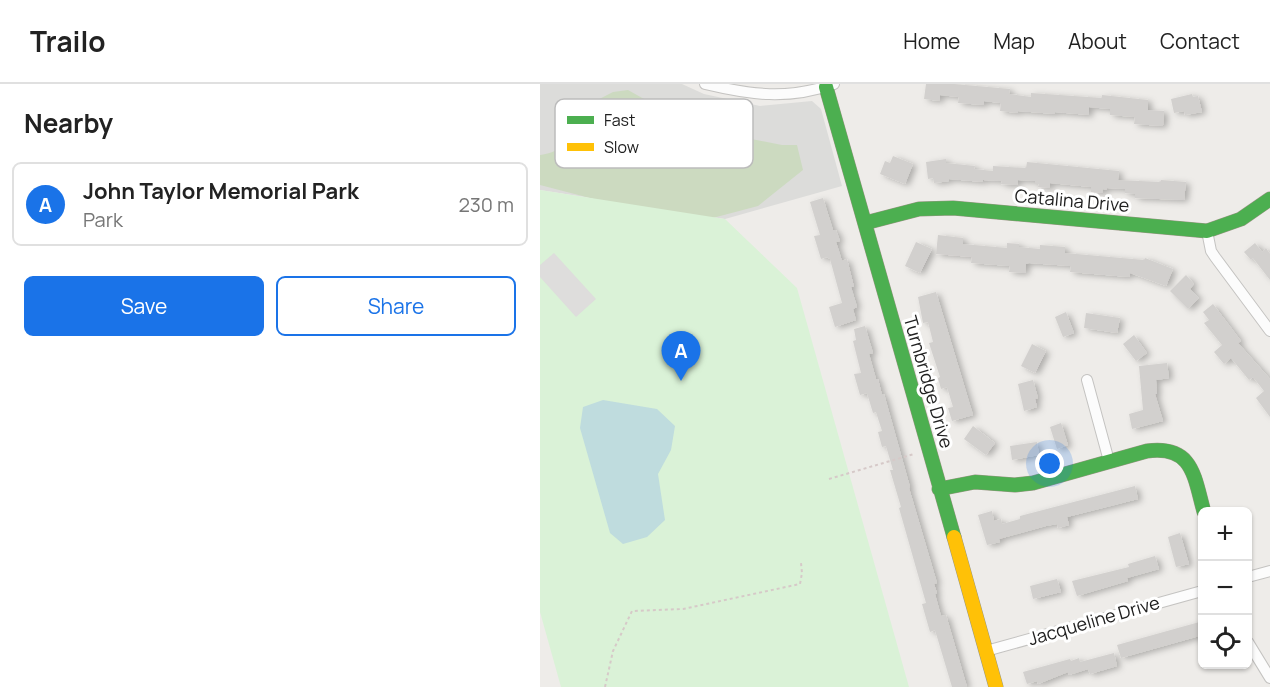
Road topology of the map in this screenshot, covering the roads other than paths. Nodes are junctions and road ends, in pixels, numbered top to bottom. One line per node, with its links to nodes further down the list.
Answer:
1 (705, 84): 2 (street)
2 (830, 86): 4 (street, Turnbridge Drive)
3 (1270, 199): 5 (street, Catalina Drive)
4 (865, 223): 5 (street, Catalina Drive); 9 (street, Turnbridge Drive)
5 (1207, 231): 6 (street)
6 (1270, 331)
7 (1087, 380): 8 (street)
8 (1109, 461): 9 (street); 10 (street)
9 (939, 489): 15 (street, Turnbridge Drive)
10 (1203, 507)
11 (1270, 571): 12 (street)
12 (1252, 576)
13 (1198, 592): 15 (street, Jacqueline Drive)
14 (1252, 649): 16 (street)
15 (986, 651): 17 (street, Turnbridge Drive)
16 (1270, 678)
17 (996, 687)

